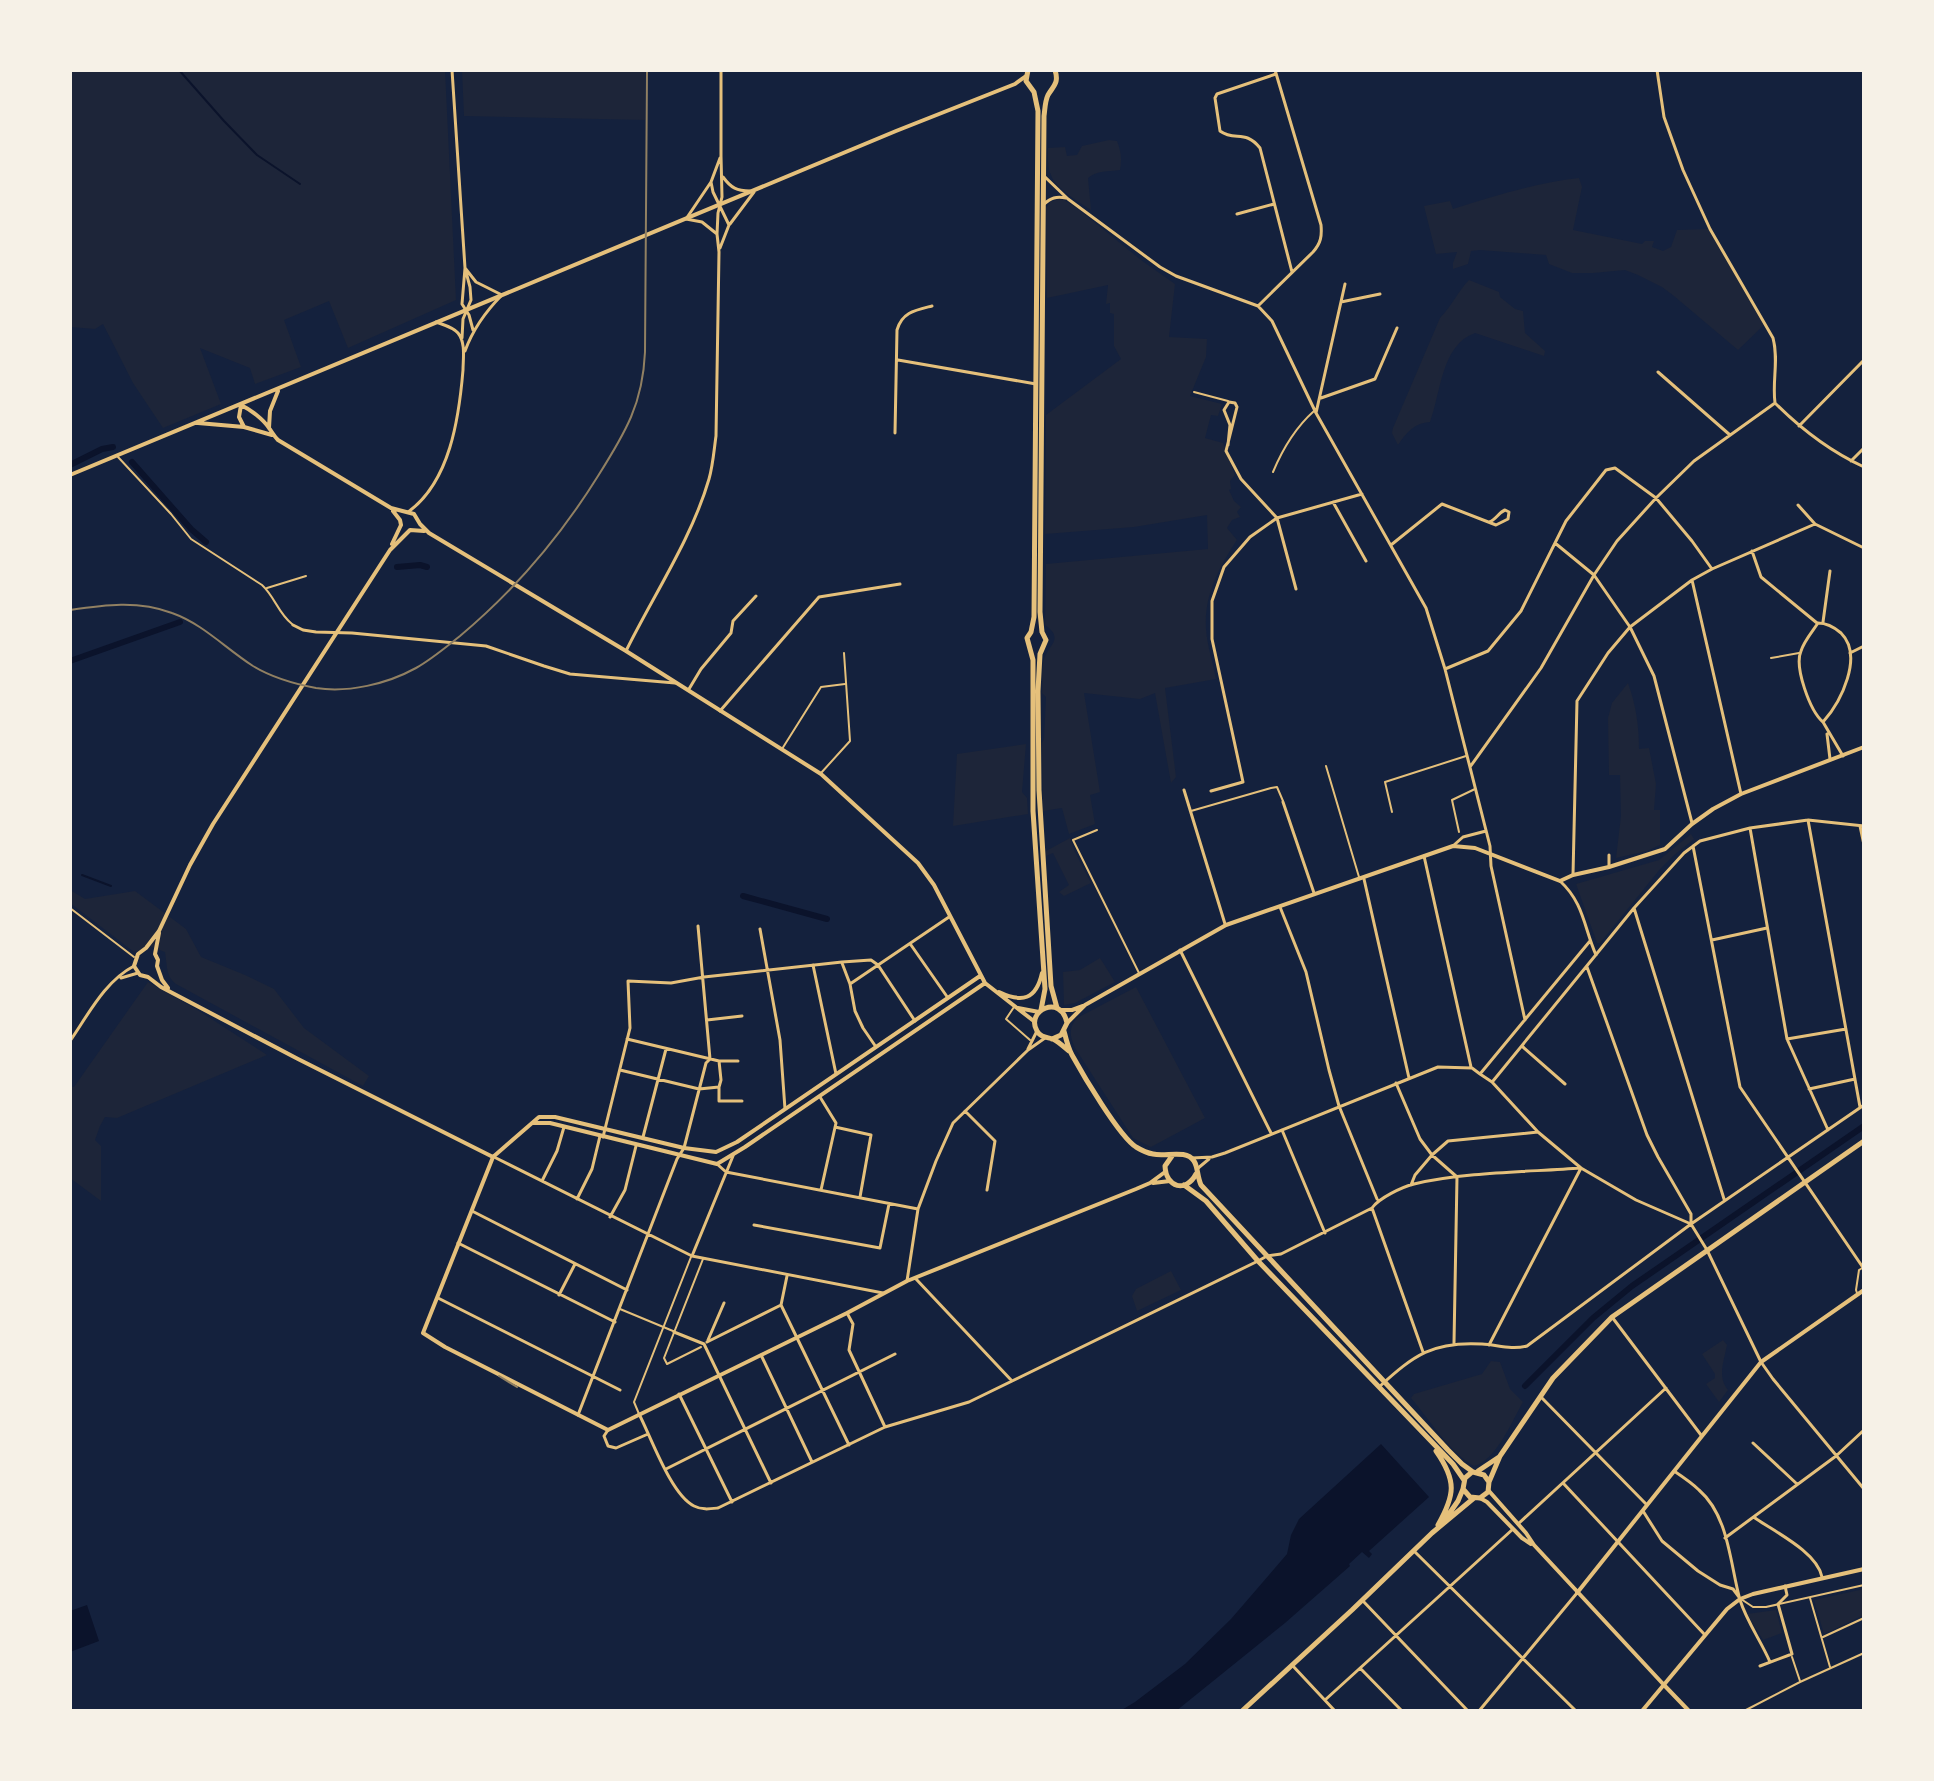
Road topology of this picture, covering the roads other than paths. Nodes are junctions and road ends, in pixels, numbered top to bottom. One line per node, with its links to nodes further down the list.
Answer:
1 (452, 70): 25 (street)
2 (721, 70): 11 (street)
3 (1055, 70): 10 (main road)
4 (1657, 70): 47 (street)
5 (1275, 72): 18 (street); 26 (street)
6 (1027, 73): 7 (street); 8 (main road)
7 (1015, 84): 8 (street); 15 (street)
8 (1028, 86): 9 (main road)
9 (1034, 92): 10 (main road); 42 (main road)
10 (1049, 92): 12 (main road)
11 (721, 156): 13 (street); 14 (street)
12 (1044, 176): 16 (street); 17 (main road)
13 (723, 177): 15 (street); 19 (street)
14 (711, 182): 19 (street); 21 (street)
15 (754, 192): 19 (street); 22 (street)
16 (1068, 199): 17 (street); 32 (street)
17 (1044, 204): 97 (main road)
18 (1274, 204): 20 (street); 26 (street)
19 (720, 205): 21 (street); 22 (street); 23 (street)
20 (1237, 214)
21 (686, 219): 23 (street); 29 (street)
22 (729, 225): 24 (street)
23 (717, 234): 24 (street)
24 (719, 252): 102 (street)
25 (465, 268): 29 (street); 33 (street); 33 (street)
26 (1292, 272): 32 (street)
27 (1345, 284): 30 (street)
28 (1380, 294): 30 (street)
29 (502, 295): 33 (street); 36 (street)
30 (1340, 302): 45 (street)
31 (932, 306): 39 (street)
32 (1258, 306): 49 (street)
33 (466, 310): 34 (street); 36 (street); 37 (street)
34 (436, 322): 37 (street); 43 (street)
35 (1397, 328): 45 (street)
36 (473, 330): 38 (street)
37 (461, 340): 38 (street)
38 (464, 354): 66 (street)
39 (898, 360): 42 (street); 54 (street)
40 (1864, 360): 52 (street)
41 (1658, 372): 56 (street)
42 (1036, 384): 96 (main road)
43 (279, 389): 48 (street); 53 (street)
44 (1194, 392): 46 (street)
45 (1320, 398): 49 (street)
46 (1229, 402): 57 (street); 57 (street)
47 (1775, 403): 52 (street); 56 (street)
48 (241, 405): 50 (street); 51 (street); 53 (street)
49 (1316, 412): 62 (street); 64 (street)
50 (196, 423): 51 (street); 59 (street)
51 (244, 427): 55 (street)
52 (1798, 427): 60 (street)
53 (269, 428): 55 (street)
54 (895, 433)
55 (272, 435): 68 (street)
56 (1730, 435): 65 (street)
57 (1228, 445): 72 (street)
58 (1864, 448): 60 (street)
59 (117, 456): 63 (street); 91 (street)
60 (1851, 461): 61 (street)
61 (1864, 467)
62 (1273, 472)
63 (70, 475)
64 (1362, 494): 67 (street); 79 (street)
65 (1656, 498): 78 (street); 84 (street); 86 (street)
66 (422, 500): 70 (street); 71 (street)
67 (1333, 502): 72 (street); 83 (street)
68 (387, 505): 70 (street); 74 (street)
69 (1798, 505): 75 (street)
70 (407, 513): 71 (street); 74 (street)
71 (417, 518): 76 (street); 77 (street)
72 (1277, 518): 90 (street); 124 (street)
73 (1489, 522): 73 (street); 79 (street)
74 (401, 523): 76 (street); 81 (street)
75 (1815, 524): 80 (street); 82 (street)
76 (411, 530): 77 (street); 81 (street)
77 (429, 533): 102 (street)
78 (1555, 543): 86 (street); 107 (street)
79 (1391, 545): 107 (street)
80 (1864, 548)
81 (390, 550): 98 (street)
82 (1752, 551): 84 (street); 93 (street)
83 (1366, 561)
84 (1712, 569): 88 (street)
85 (1830, 571): 93 (street)
86 (1594, 575): 95 (street); 120 (street)
87 (306, 576): 91 (street)
88 (1692, 580): 95 (street); 125 (street)
89 (900, 584): 111 (street)
90 (1296, 589)
91 (267, 590): 94 (street)
92 (756, 596): 110 (street)
93 (1820, 623): 103 (street); 105 (street)
94 (293, 625): 98 (street)
95 (1630, 627): 130 (street); 143 (street)
96 (1031, 632): 97 (main road); 100 (main road)
97 (1042, 632): 99 (main road)
98 (337, 633): 108 (street); 155 (street)
99 (1044, 645): 100 (main road); 185 (main road)
100 (1031, 646): 165 (main road)
101 (1864, 646): 105 (street)
102 (626, 651): 108 (street)
103 (1800, 652): 106 (street); 112 (street)
104 (844, 653): 109 (street)
105 (1850, 653): 112 (street)
106 (1771, 658)
107 (1445, 669): 116 (street)
108 (675, 683): 110 (street)
109 (846, 684): 115 (street); 121 (street)
110 (688, 690): 111 (street)
111 (720, 711): 115 (street)
112 (1823, 722): 113 (street)
113 (1827, 731): 117 (street); 118 (street)
114 (1864, 747): 117 (street)
115 (782, 749): 121 (street)
116 (1467, 755): 120 (street); 128 (street)
117 (1843, 756): 118 (street)
118 (1831, 760): 125 (street)
119 (1326, 766): 144 (street)
120 (1470, 767): 122 (street)
121 (821, 774): 150 (street)
122 (1476, 789): 134 (street); 135 (street)
123 (1184, 790): 127 (street)
124 (1211, 791)
125 (1741, 794): 130 (street)
126 (1283, 802): 127 (street); 146 (street)
127 (1191, 811): 151 (street)
128 (1392, 812)
129 (1808, 820): 131 (street); 132 (street); 193 (street)
130 (1692, 824): 142 (street)
131 (1862, 826): 136 (street)
132 (1750, 828): 138 (street); 153 (street)
133 (1097, 830): 173 (street)
134 (1486, 831): 137 (street); 139 (street)
135 (1459, 832)
136 (1864, 845)
137 (1453, 846): 139 (street); 141 (street)
138 (1693, 846): 149 (street); 156 (street)
139 (1490, 855): 145 (street); 189 (street)
140 (1609, 855): 142 (street)
141 (1424, 856): 144 (street); 209 (street)
142 (1609, 867): 143 (street)
143 (1573, 875): 145 (street)
144 (1361, 878): 146 (street); 213 (street)
145 (1560, 881): 157 (street)
146 (1315, 895): 147 (street)
147 (1280, 907): 151 (street); 224 (street)
148 (70, 908): 163 (street)
149 (1634, 908): 161 (street); 267 (street)
150 (949, 917): 158 (street); 174 (street)
151 (1226, 925): 159 (street)
152 (698, 926): 176 (street)
153 (1768, 928): 156 (street); 198 (street)
154 (760, 929): 171 (street)
155 (159, 931): 160 (street); 162 (street)
156 (1712, 940): 249 (street)
157 (1590, 941): 161 (street); 189 (street)
158 (910, 944): 167 (street); 182 (street)
159 (1180, 950): 173 (street); 235 (street)
160 (142, 951): 162 (street); 163 (street)
161 (1596, 955): 170 (street)
162 (156, 956): 169 (street)
163 (135, 958): 168 (street)
164 (842, 962): 166 (street); 167 (street); 179 (street)
165 (1044, 962): 180 (street); 186 (main road)
166 (813, 965): 171 (street); 211 (street)
167 (878, 965): 179 (street); 190 (street)
168 (134, 966): 172 (street); 177 (street)
169 (157, 966): 175 (street); 181 (street)
170 (1587, 967): 201 (street); 273 (street)
171 (767, 970): 176 (street); 226 (street)
172 (138, 973): 175 (street); 177 (street)
173 (1140, 974): 183 (street)
174 (980, 976): 178 (street); 182 (street)
175 (148, 977): 181 (street)
176 (704, 977): 188 (street); 197 (street)
177 (117, 979): 200 (street)
178 (985, 983): 180 (street); 222 (street)
179 (850, 984): 202 (street)
180 (993, 989): 184 (street)
181 (169, 990): 246 (street)
182 (948, 998): 190 (street)
183 (1085, 1005): 185 (street); 192 (street)
184 (1015, 1007): 186 (street); 191 (street); 199 (street)
185 (1059, 1009): 186 (main road); 192 (main road)
186 (1040, 1011): 191 (main road)
187 (742, 1016): 188 (street)
188 (707, 1020): 206 (street)
189 (1525, 1020): 212 (street)
190 (915, 1021): 202 (street)
191 (1035, 1022): 194 (main road)
192 (1067, 1023): 195 (main road)
193 (1846, 1029): 198 (street); 214 (street)
194 (1037, 1031): 196 (main road); 204 (street)
195 (1064, 1031): 196 (main road); 205 (main road)
196 (1049, 1038): 204 (street); 205 (main road)
197 (627, 1039): 203 (street); 210 (street)
198 (1787, 1039): 221 (street)
199 (1030, 1040)
200 (70, 1041)
201 (1522, 1046): 216 (street); 218 (street)
202 (876, 1047): 211 (street)
203 (666, 1049): 206 (street); 215 (street)
204 (1028, 1050): 227 (street)
205 (1070, 1052): 241 (main road)
206 (710, 1059): 207 (street); 220 (street)
207 (719, 1061): 208 (street); 219 (street)
208 (738, 1061)
209 (1472, 1068): 212 (street); 213 (street)
210 (619, 1070): 215 (street); 231 (street)
211 (836, 1074): 226 (street)
212 (1480, 1074): 216 (street)
213 (1409, 1078): 217 (street)
214 (1855, 1079): 221 (street); 225 (street)
215 (659, 1080): 220 (street); 237 (street)
216 (1492, 1082): 234 (street)
217 (1396, 1083): 224 (street); 243 (street)
218 (1565, 1084)
219 (719, 1087): 220 (street); 223 (street)
220 (699, 1089): 240 (street)
221 (1809, 1089): 233 (street)
222 (819, 1096): 230 (street); 244 (street)
223 (742, 1101)
224 (1339, 1106): 232 (street); 266 (street)
225 (1862, 1106): 233 (street)
226 (785, 1109): 240 (street)
227 (965, 1111): 263 (street); 270 (street)
228 (532, 1123): 229 (street); 231 (street); 246 (street)
229 (564, 1127): 236 (street); 256 (street)
230 (835, 1127): 262 (street); 264 (street)
231 (605, 1129): 236 (street); 237 (street)
232 (1282, 1130): 235 (street); 275 (street)
233 (1828, 1130): 249 (street)
234 (1538, 1132): 243 (street); 251 (street)
235 (1272, 1134): 247 (street)
236 (601, 1136): 239 (street); 265 (street)
237 (643, 1137): 240 (street)
238 (1864, 1141): 258 (main road)
239 (636, 1146): 242 (street); 272 (street)
240 (684, 1148): 242 (street)
241 (1153, 1154): 245 (main road); 252 (main road)
242 (679, 1155): 250 (street); 276 (street)
243 (1432, 1155): 255 (street); 261 (street)
244 (733, 1156): 250 (street); 253 (street)
245 (1173, 1156): 248 (main road); 252 (main road)
246 (493, 1157): 256 (street); 271 (street)
247 (1212, 1157): 248 (street); 254 (street)
248 (1192, 1158): 254 (main road)
249 (1788, 1158): 258 (street); 267 (street)
250 (717, 1164): 253 (street)
251 (1581, 1168): 255 (street); 273 (street); 305 (street)
252 (1165, 1169): 257 (main road); 259 (street)
253 (726, 1172): 262 (street); 279 (street)
254 (1196, 1172): 260 (main road); 280 (main road)
255 (1457, 1177): 261 (street); 304 (street)
256 (542, 1181): 265 (street)
257 (1170, 1181): 259 (street); 260 (main road)
258 (1805, 1182): 278 (main road); 284 (street)
259 (1150, 1183): 286 (street)
260 (1184, 1185): 282 (main road)
261 (1411, 1185): 266 (street)
262 (821, 1190): 264 (street)
263 (987, 1190)
264 (860, 1197): 268 (street)
265 (577, 1199): 272 (street)
266 (1378, 1200): 269 (street)
267 (1725, 1200): 273 (street)
268 (889, 1203): 270 (street); 274 (street)
269 (1372, 1208): 275 (street); 306 (street)
270 (918, 1209): 287 (street)
271 (472, 1211): 277 (street); 283 (street)
272 (610, 1217): 276 (street)
273 (1691, 1224): 278 (street); 305 (street)
274 (754, 1225)
275 (1325, 1233): 280 (street)
276 (648, 1236): 279 (street); 288 (street)
277 (458, 1243): 292 (street); 293 (street)
278 (1707, 1250): 298 (main road); 309 (street)
279 (692, 1256): 281 (street); 300 (street)
280 (1267, 1256): 282 (street); 314 (main road)
281 (704, 1258): 285 (street); 301 (street)
282 (1258, 1261): 313 (street); 315 (main road)
283 (575, 1264): 288 (street); 292 (street)
284 (1864, 1268): 291 (street)
285 (787, 1275): 290 (street); 295 (street)
286 (915, 1278): 287 (street); 313 (street)
287 (907, 1281): 290 (street)
288 (627, 1290): 296 (street)
289 (1864, 1290): 291 (street)
290 (883, 1293): 297 (street)
291 (1858, 1294): 309 (street)
292 (559, 1295): 299 (street)
293 (436, 1297): 312 (street); 323 (street)
294 (724, 1303): 303 (street)
295 (781, 1305): 302 (street); 303 (street)
296 (620, 1309): 299 (street); 300 (street)
297 (847, 1313): 302 (street); 310 (street)
298 (1612, 1317): 316 (street); 320 (main road)
299 (615, 1322): 312 (street)
300 (663, 1327): 301 (street); 322 (street)
301 (674, 1332): 303 (street); 303 (street)
302 (798, 1337): 308 (street); 318 (street)
303 (704, 1344): 311 (street)
304 (1454, 1344): 305 (street); 306 (street)
305 (1489, 1345)
306 (1423, 1352): 314 (street)
307 (895, 1354): 310 (street)
308 (761, 1355): 311 (street); 321 (street)
309 (1761, 1362): 329 (street); 336 (street)
310 (860, 1373): 318 (street); 324 (street)
311 (719, 1375): 319 (street); 326 (street)
312 (594, 1377): 317 (street); 323 (street)
313 (1012, 1381): 324 (street)
314 (1385, 1381): 315 (street); 340 (main road)
315 (1379, 1387): 330 (main road)
316 (1666, 1388): 329 (street); 334 (street)
317 (620, 1390)
318 (823, 1391): 321 (street); 332 (street)
319 (679, 1394): 322 (street); 333 (street)
320 (1540, 1396): 334 (street); 335 (main road)
321 (786, 1410): 326 (street); 337 (street)
322 (639, 1414): 325 (street); 328 (street)
323 (578, 1415): 325 (street)
324 (885, 1427): 332 (street)
325 (608, 1430): 328 (street)
326 (746, 1430): 333 (street); 343 (street)
327 (1864, 1430): 336 (street)
328 (649, 1434): 338 (street)
329 (1702, 1436): 339 (street)
330 (1427, 1437): 341 (main road); 357 (main road)
331 (1753, 1443): 345 (street)
332 (849, 1445): 337 (street)
333 (706, 1449): 338 (street); 350 (street)
334 (1596, 1452): 344 (street); 351 (street)
335 (1500, 1456): 340 (main road); 342 (main road)
336 (1836, 1456): 345 (street); 348 (street)
337 (812, 1462): 343 (street)
338 (666, 1469): 350 (street)
339 (1674, 1471): 351 (street); 358 (street)
340 (1475, 1472): 341 (main road); 342 (main road)
341 (1464, 1480): 346 (main road)
342 (1489, 1482): 347 (main road)
343 (771, 1483): 350 (street)
344 (1563, 1483): 354 (street); 359 (street)
345 (1798, 1485): 353 (street)
346 (1463, 1489): 349 (main road); 355 (main road)
347 (1489, 1489): 349 (main road); 354 (street)
348 (1864, 1489)
349 (1477, 1498): 355 (main road); 356 (street)
350 (732, 1502)
351 (1647, 1505): 352 (street)
352 (1643, 1511): 359 (street); 369 (street)
353 (1755, 1518): 358 (street); 363 (street)
354 (1518, 1524): 360 (street)
355 (1441, 1525): 357 (main road)
356 (1513, 1529): 360 (street); 366 (street)
357 (1435, 1530): 361 (main road)
358 (1725, 1538): 369 (street)
359 (1618, 1542): 367 (street); 373 (street)
360 (1534, 1545): 367 (street)
361 (1413, 1550): 366 (street); 370 (main road)
362 (1864, 1569): 363 (street)
363 (1822, 1577): 365 (street)
364 (1864, 1585): 368 (street)
365 (1785, 1586): 369 (street); 371 (street)
366 (1450, 1587): 374 (street); 378 (street)
367 (1577, 1593): 378 (street); 385 (street)
368 (1810, 1598): 371 (street); 375 (street)
369 (1740, 1599): 371 (street); 373 (street); 379 (street)
370 (1362, 1600): 374 (street); 380 (main road)
371 (1778, 1604): 377 (street)
372 (1864, 1618): 375 (street)
373 (1705, 1635): 385 (street)
374 (1397, 1636): 382 (street); 390 (street)
375 (1822, 1637): 383 (street)
376 (1864, 1653): 383 (street)
377 (1792, 1654): 379 (street); 384 (street)
378 (1523, 1659): 391 (street); 392 (street)
379 (1770, 1662): 381 (street)
380 (1292, 1665): 386 (street); 387 (main road)
381 (1760, 1666)
382 (1360, 1668): 386 (street); 389 (street)
383 (1830, 1669): 384 (street)
384 (1800, 1682): 395 (street)
385 (1664, 1685): 393 (street); 394 (street)
386 (1325, 1700): 388 (street)
387 (1242, 1711)
388 (1335, 1711)
389 (1402, 1711)
390 (1468, 1711)
391 (1479, 1711)
392 (1576, 1711)
393 (1642, 1711)
394 (1689, 1711)
395 (1744, 1711)

